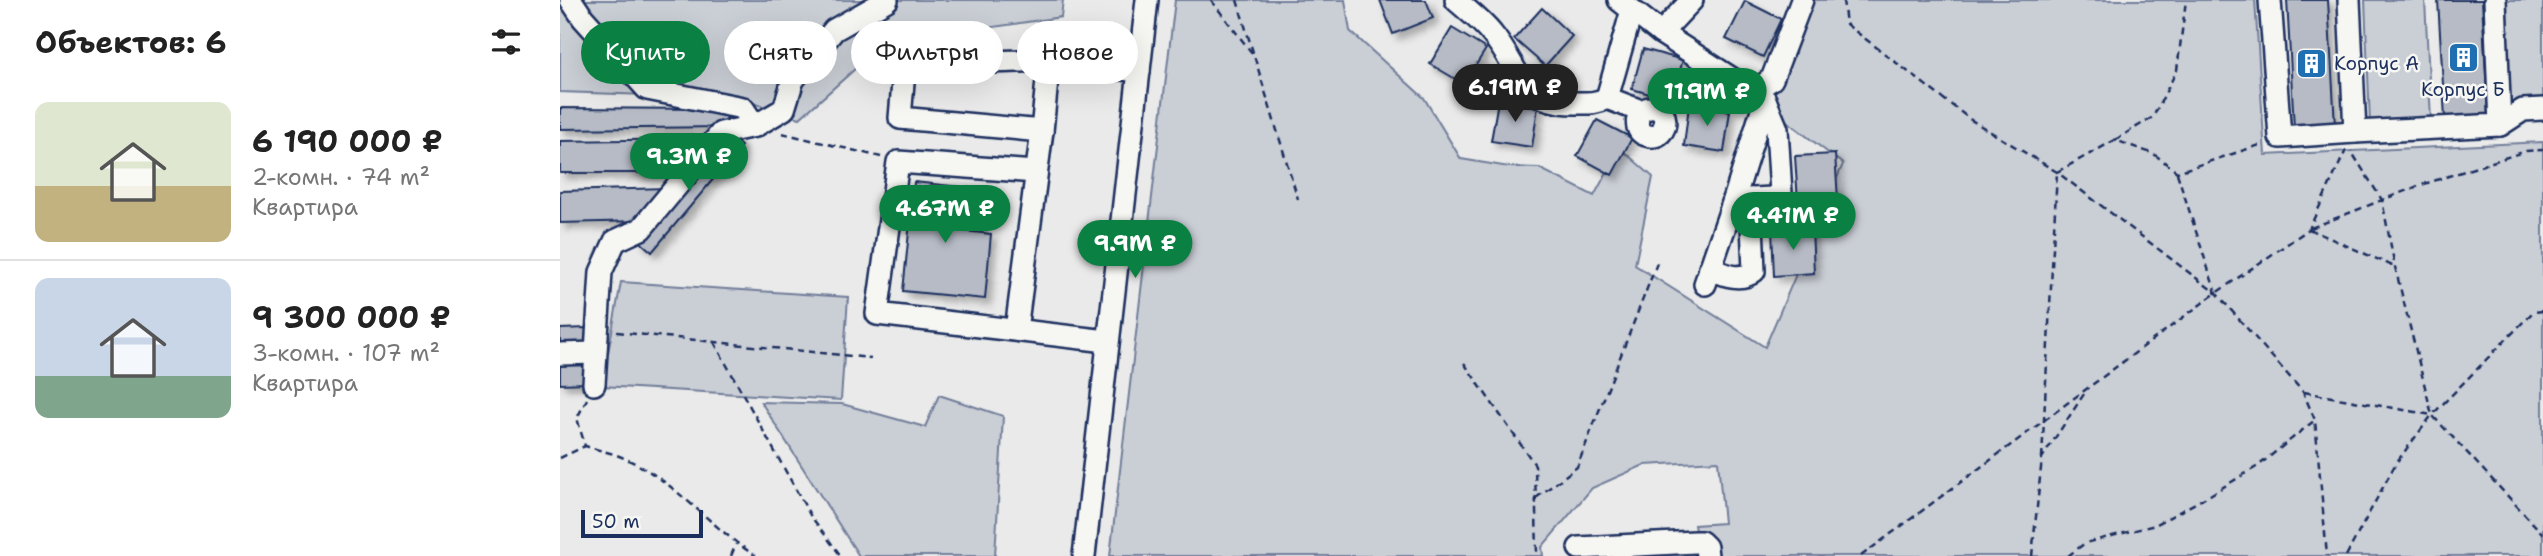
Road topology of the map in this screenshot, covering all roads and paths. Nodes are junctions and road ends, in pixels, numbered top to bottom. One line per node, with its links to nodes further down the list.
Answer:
1 (571, 0): 25 (street)
2 (887, 0): 25 (street)
3 (1147, 0): 18 (street)
4 (1211, 0): 16 (path)
5 (1237, 0): 16 (path)
6 (1456, 0): 21 (street)
7 (1692, 0): 15 (street)
8 (1802, 0): 20 (street)
9 (1843, 0): 33 (path)
10 (2186, 0): 29 (path)
11 (2270, 0): 28 (street)
12 (2349, 0): 27 (street)
13 (2494, 0): 24 (street)
14 (1626, 5): 15 (street); 21 (street)
15 (1661, 33): 20 (street)
16 (1254, 56): 35 (path)
17 (1017, 61): 26 (street)
18 (1139, 71): 46 (street)
19 (1047, 84): 26 (street)
20 (1759, 96): 36 (street); 36 (street)
21 (1607, 98): 23 (street)
22 (2543, 109): 24 (street)
23 (1641, 111)
24 (2500, 125): 27 (street)
25 (755, 126): 31 (path); 44 (street)
26 (1042, 131): 32 (street)
27 (2355, 132): 28 (street)
28 (2280, 137): 34 (path)
29 (2115, 140): 33 (path); 34 (path)
30 (2543, 150): 37 (path)
31 (898, 162): 32 (street); 43 (street)
32 (1036, 172): 43 (street)
33 (2057, 172): 41 (path); 55 (path)
34 (2177, 172): 41 (path)
35 (1298, 199)
36 (1742, 200): 36 (street)
37 (2382, 200): 38 (path); 38 (path); 40 (path)
38 (2309, 229): 40 (path); 41 (path)
39 (1659, 258): 60 (path)
40 (2395, 267): 54 (path)
41 (2216, 293): 52 (path); 53 (path)
42 (2543, 311): 54 (path)
43 (1016, 330): 46 (street)
44 (596, 331): 45 (path); 47 (street)
45 (714, 341): 49 (path); 66 (path)
46 (1107, 341): 67 (street)
47 (595, 353): 48 (street); 51 (street)
48 (560, 354)
49 (871, 358)
50 (1464, 363): 60 (path)
51 (594, 384): 57 (path)
52 (2088, 388): 55 (path); 58 (path)
53 (2303, 392): 54 (path); 56 (path)
54 (2432, 415): 61 (path); 74 (path)
55 (2045, 420): 58 (path); 70 (path)
56 (2315, 420): 72 (path); 73 (path)
57 (585, 446): 59 (path); 62 (path)
58 (2042, 457): 71 (path)
59 (560, 458)
60 (1535, 498): 68 (path)
61 (2543, 534)
62 (736, 544): 64 (path); 65 (path)
63 (1579, 548): 69 (street)
64 (731, 556)
65 (756, 556)
66 (841, 556)
67 (1084, 556)
68 (1537, 556)
69 (1707, 556)
70 (1861, 556)
71 (2032, 556)
72 (2068, 556)
73 (2327, 556)
74 (2346, 556)

